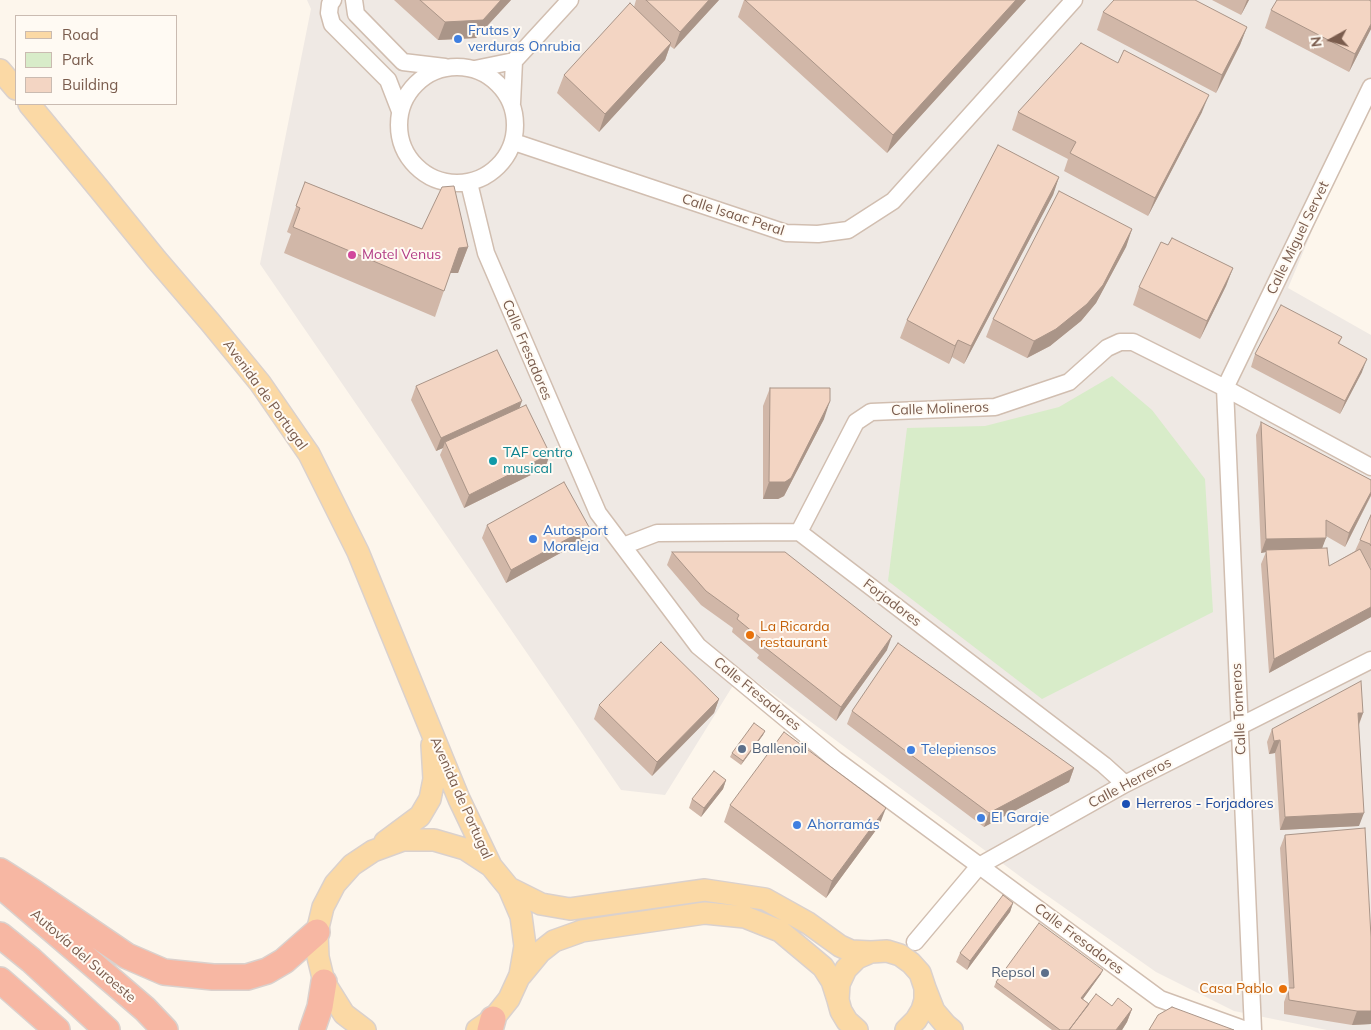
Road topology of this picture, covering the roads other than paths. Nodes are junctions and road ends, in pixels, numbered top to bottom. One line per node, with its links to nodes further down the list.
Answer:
1 (333, 0): 13 (street)
2 (354, 0): 6 (street)
3 (570, 0): 5 (street)
4 (1074, 0): 14 (street, Calle Isaac Peral)
5 (514, 61): 7 (street); 11 (street)
6 (445, 67): 7 (street); 13 (street)
7 (475, 69): 11 (street)
8 (0, 70): 10 (main road)
9 (1371, 87): 16 (street, Calle Miguel Servet)
10 (15, 88)
11 (512, 103): 14 (street)
12 (29, 105): 22 (main road, Avenida de Portugal)
13 (400, 111): 15 (street)
14 (514, 142): 15 (street)
15 (469, 183): 19 (street, Calle Fresadores)
16 (1225, 388): 17 (street, Calle Molineros); 18 (street, Calle Molineros); 21 (street, Calle Torneros)
17 (1371, 466)
18 (799, 532): 19 (street); 23 (street, Forjadores)
19 (623, 546): 26 (street, Calle Fresadores)
20 (1371, 660): 21 (street, Calle Herreros)
21 (1239, 726): 23 (street, Calle Herreros); 49 (street, Calle Torneros)
22 (431, 729): 24 (main road, Avenida de Portugal); 25 (main road, Avenida de Portugal)
23 (1125, 784): 26 (street, Calle Herreros)
24 (373, 850): 25 (main road); 30 (main road, Avenida de Portugal)
25 (491, 866): 29 (main road)
26 (979, 866): 32 (street, Calle Herreros); 48 (street, Calle Fresadores)
27 (0, 872): 30 (highway)
28 (0, 885): 42 (highway, Autovía del Suroeste)
29 (510, 888): 33 (main road); 34 (main road)
30 (317, 932): 37 (main road, Avenida de Portugal)
31 (0, 934): 41 (highway)
32 (915, 942): 33 (street); 36 (street)
33 (879, 951): 36 (main road); 38 (main road)
34 (520, 976): 38 (main road); 39 (main road)
35 (0, 980): 40 (highway)
36 (922, 981): 46 (main road); 47 (main road)
37 (324, 982): 43 (highway); 44 (main road, Avenida de Portugal)
38 (838, 1000): 45 (main road)
39 (487, 1026)
40 (57, 1030)
41 (107, 1030)
42 (165, 1030)
43 (312, 1030)
44 (365, 1030)
45 (857, 1030)
46 (906, 1030)
47 (952, 1030)
48 (1246, 1030)
49 (1253, 1030)

